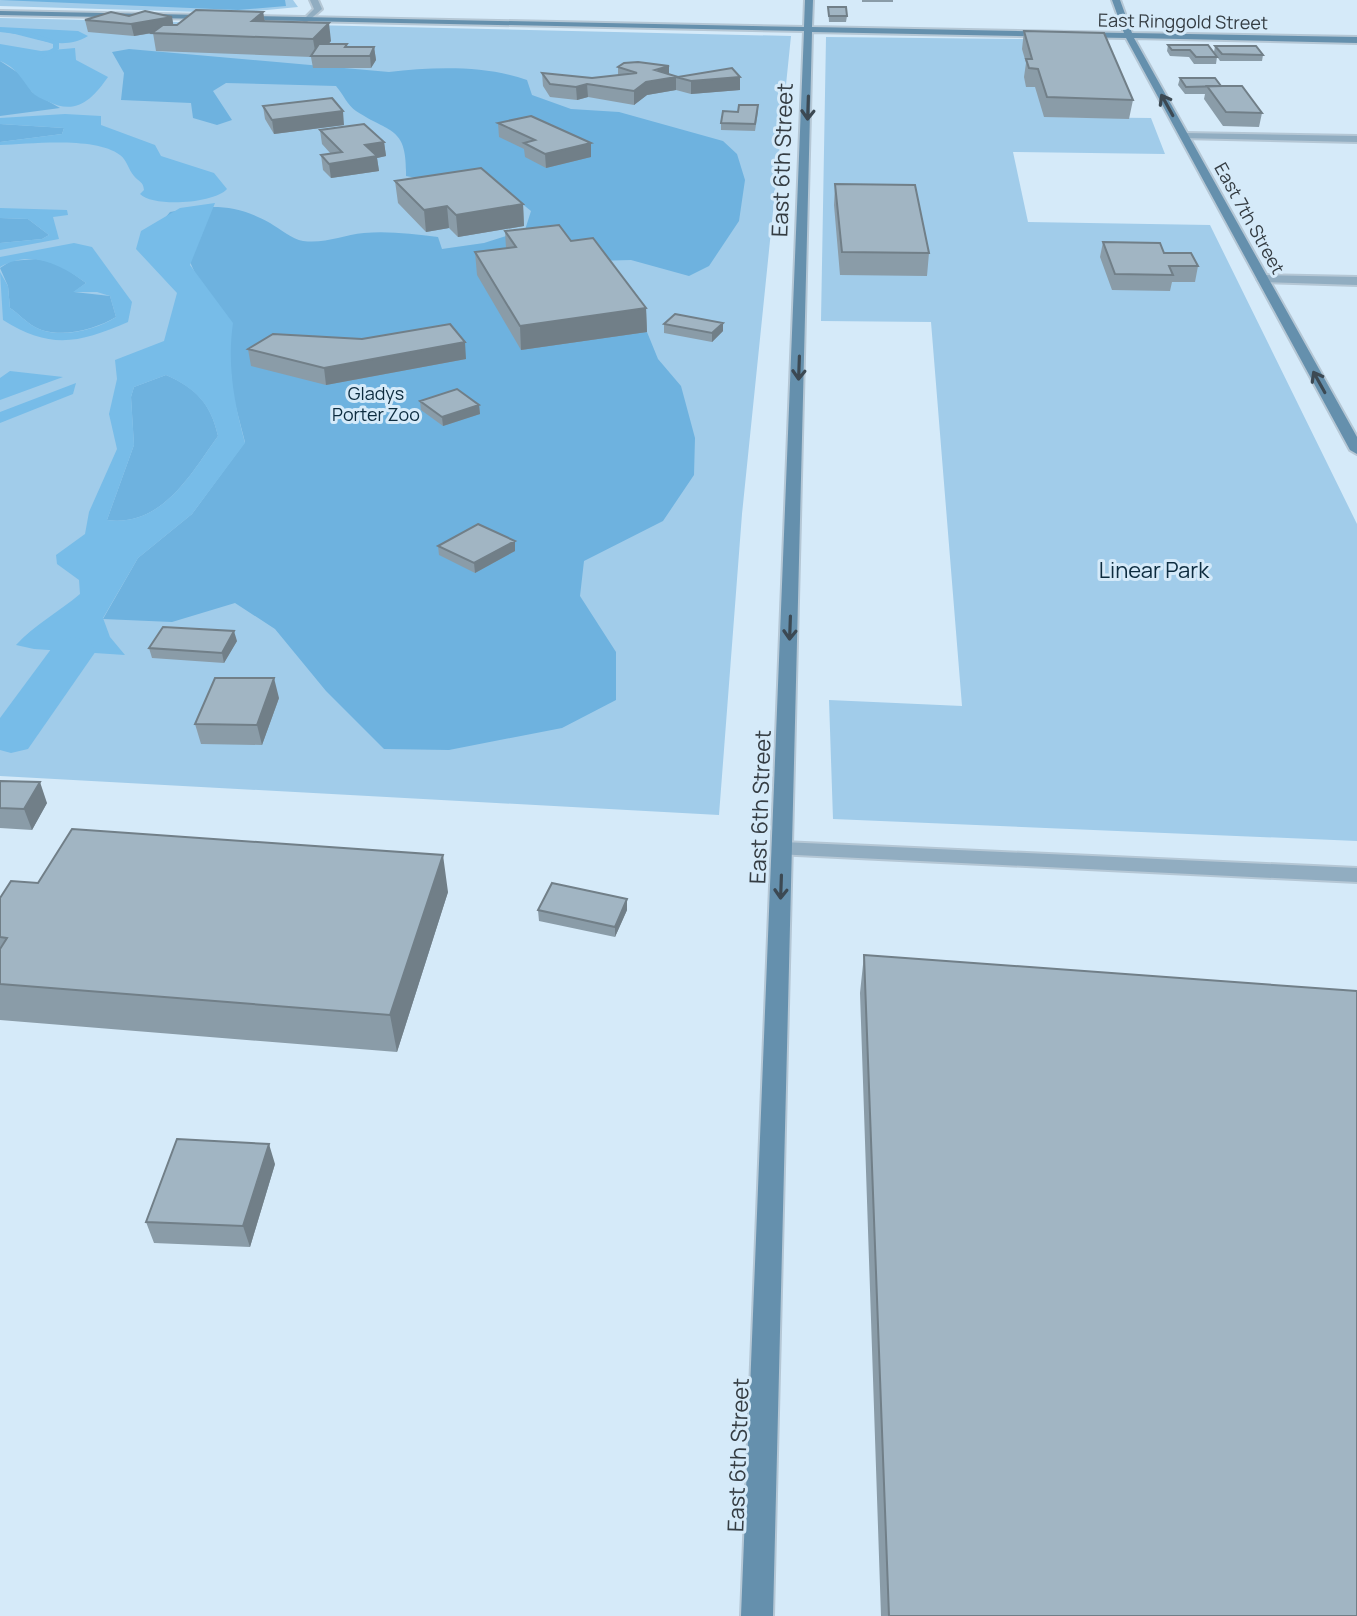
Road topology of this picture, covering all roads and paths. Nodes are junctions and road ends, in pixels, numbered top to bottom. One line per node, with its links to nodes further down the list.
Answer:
1 (314, 0): 5 (street)
2 (809, 0): 6 (main road, East 6th Street)
3 (1116, 0): 7 (main road, East 7th Street)
4 (0, 13): 5 (main road, East Ringgold Street)
5 (306, 21): 6 (main road, East Ringgold Street)
6 (810, 30): 7 (main road, East Ringgold Street); 14 (main road, East 6th Street, one-way to 14)
7 (1129, 36): 8 (main road, East Ringgold Street); 9 (main road, East 7th Street, one-way to 7)
8 (1357, 40)
9 (1184, 136): 10 (street); 11 (main road, East 7th Street)
10 (1357, 139)
11 (1263, 279): 12 (street); 13 (main road, East 7th Street, one-way to 11)
12 (1357, 281)
13 (1357, 450)
14 (783, 849): 15 (street); 16 (main road, East 6th Street, one-way to 16)
15 (1357, 875)
16 (757, 1616)

